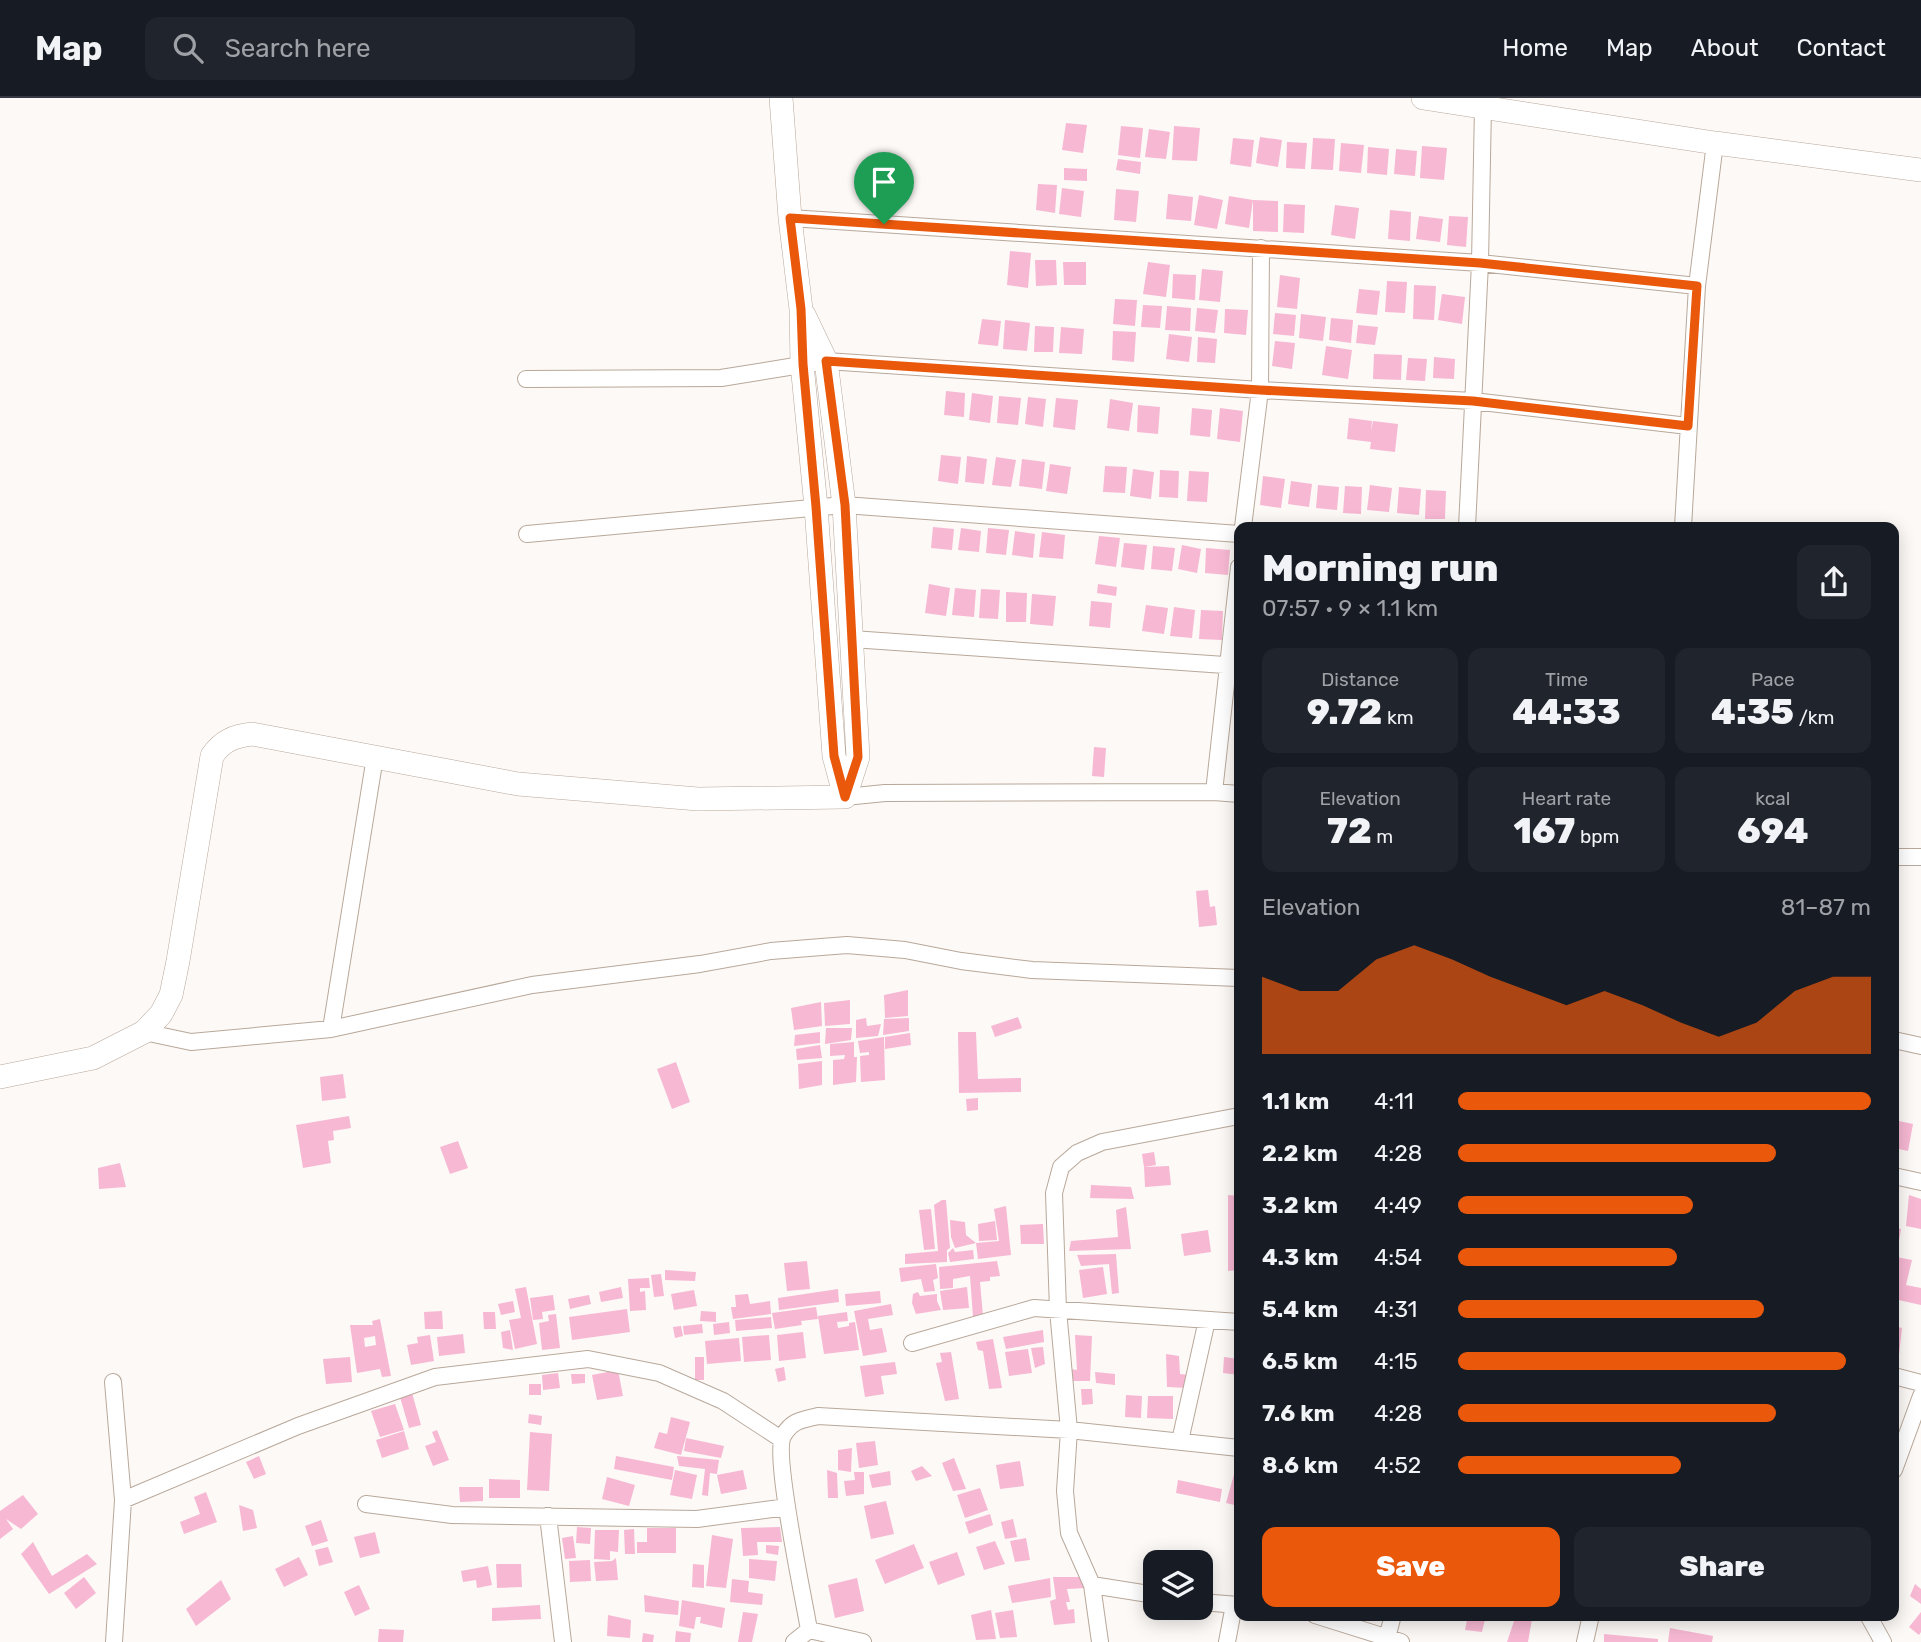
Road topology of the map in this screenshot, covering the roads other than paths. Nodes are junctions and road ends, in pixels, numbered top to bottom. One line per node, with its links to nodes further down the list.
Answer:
1 (781, 98): 6 (main road)
2 (1423, 98): 3 (main road)
3 (1483, 106): 4 (main road); 8 (street)
4 (1715, 143): 5 (main road); 9 (street)
5 (1921, 170)
6 (790, 218): 7 (street); 10 (main road)
7 (1261, 248): 8 (street); 14 (street)
8 (1480, 263): 9 (street); 15 (street)
9 (1697, 286): 16 (street)
10 (801, 309): 11 (main road); 12 (main road)
11 (826, 361): 12 (street); 14 (street); 17 (main road)
12 (803, 364): 13 (street); 18 (main road)
13 (526, 379)
14 (1260, 390): 15 (street); 19 (street)
15 (1473, 401): 16 (street); 20 (street)
16 (1688, 426): 21 (street)
17 (845, 505): 18 (street); 23 (street); 24 (main road)
18 (816, 507): 22 (street); 29 (main road)
19 (1244, 522)
20 (1467, 522)
21 (1683, 522)
22 (527, 534)
23 (1234, 534)
24 (852, 639): 25 (street); 29 (main road)
25 (1234, 666): 27 (street)
26 (374, 757): 29 (main road); 33 (street); 34 (main road)
27 (1214, 792): 28 (street); 29 (street)
28 (1234, 794)
29 (845, 797)
30 (1899, 857): 31 (street)
31 (1921, 857)
32 (1234, 978): 33 (street)
33 (331, 1029): 34 (street)
34 (144, 1032): 37 (main road)
35 (1899, 1041): 36 (street)
36 (1921, 1046)
37 (0, 1077)
38 (1234, 1117): 41 (street)
39 (1899, 1177): 40 (street)
40 (1921, 1182)
41 (1058, 1310): 42 (street); 44 (street); 49 (street)
42 (1207, 1320): 43 (street); 51 (street)
43 (1234, 1322)
44 (912, 1343)
45 (1899, 1377): 47 (street)
46 (113, 1382): 54 (street)
47 (1921, 1383)
48 (1921, 1396): 53 (street)
49 (1069, 1430): 50 (street); 51 (street); 58 (street)
50 (781, 1439): 54 (street); 56 (street)
51 (1180, 1441): 52 (street)
52 (1234, 1447)
53 (1899, 1456)
54 (123, 1500): 69 (street)
55 (366, 1504): 57 (street)
56 (787, 1507): 57 (street); 67 (street)
57 (548, 1516): 70 (street)
58 (1092, 1585): 59 (street); 73 (street)
59 (1143, 1593)
60 (1213, 1603): 61 (street)
61 (1234, 1605)
62 (1234, 1613): 74 (street)
63 (1333, 1621): 68 (street)
64 (1391, 1621): 68 (street)
65 (1590, 1621): 75 (street)
66 (1871, 1621): 76 (street)
67 (809, 1630): 71 (street); 72 (street)
68 (1386, 1639)
69 (114, 1642)
70 (563, 1642)
71 (794, 1642)
72 (863, 1642)
73 (1100, 1642)
74 (1227, 1642)
75 (1585, 1642)
76 (1883, 1642)

